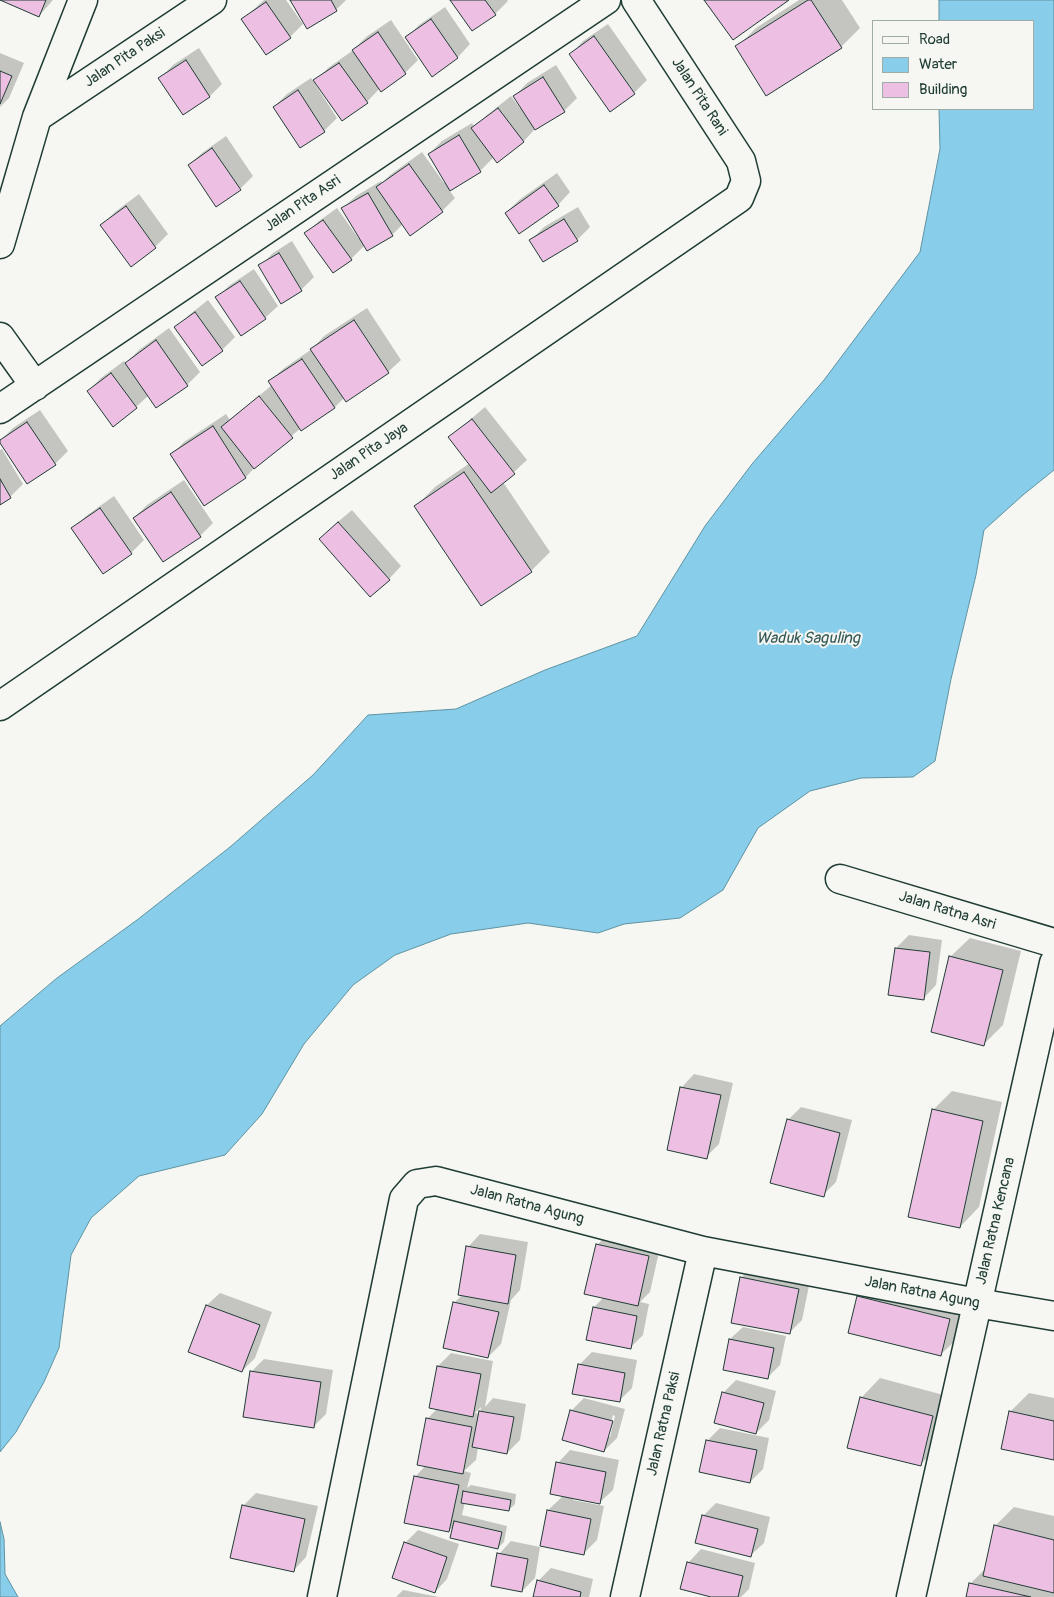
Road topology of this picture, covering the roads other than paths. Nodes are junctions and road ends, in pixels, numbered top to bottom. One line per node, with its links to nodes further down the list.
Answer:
1 (83, 0): 5 (street)
2 (212, 0): 5 (street, Jalan Pita Paksi)
3 (606, 0): 9 (street, Jalan Pita Asri)
4 (636, 0): 6 (street, Jalan Pita Rani)
5 (37, 117): 7 (street)
6 (739, 198): 11 (street, Jalan Pita Jaya)
7 (0, 244)
8 (0, 337): 9 (street)
9 (35, 386): 10 (street, Jalan Pita Asri)
10 (0, 409)
11 (0, 706)
12 (840, 879): 13 (street, Jalan Ratna Asri)
13 (1054, 943)
14 (1054, 963): 16 (street, Jalan Ratna Kencana)
15 (703, 1251): 16 (street, Jalan Ratna Agung); 18 (street, Jalan Ratna Agung); 19 (street, Jalan Ratna Paksi)
16 (977, 1304): 17 (street, Jalan Ratna Agung); 20 (street, Jalan Ratna Kencana)
17 (1054, 1316)
18 (322, 1597)
19 (624, 1597)
20 (911, 1597)

